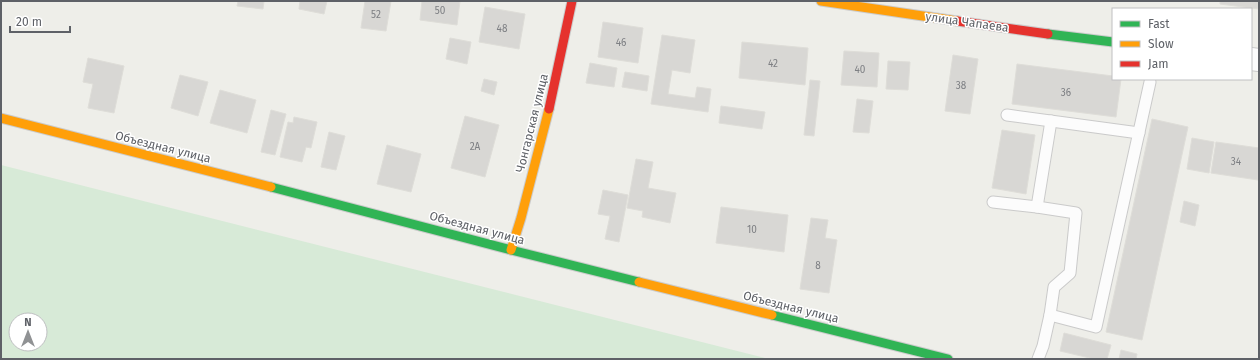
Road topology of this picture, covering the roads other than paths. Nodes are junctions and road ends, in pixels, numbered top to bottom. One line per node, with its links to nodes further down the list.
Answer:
1 (572, 1): 11 (street, Чонгарская улица)
2 (821, 1): 3 (street, улица Чапаева)
3 (1112, 42)
4 (1150, 82): 8 (lane)
5 (1007, 115): 7 (lane)
6 (1, 118): 11 (street, Объездная улица)
7 (1051, 121): 8 (lane); 10 (lane)
8 (1139, 133): 12 (lane)
9 (993, 202): 10 (lane)
10 (1037, 207): 12 (lane)
11 (511, 250): 13 (street, Объездная улица)
12 (1050, 315): 14 (lane)
13 (948, 359)
14 (1038, 359)

